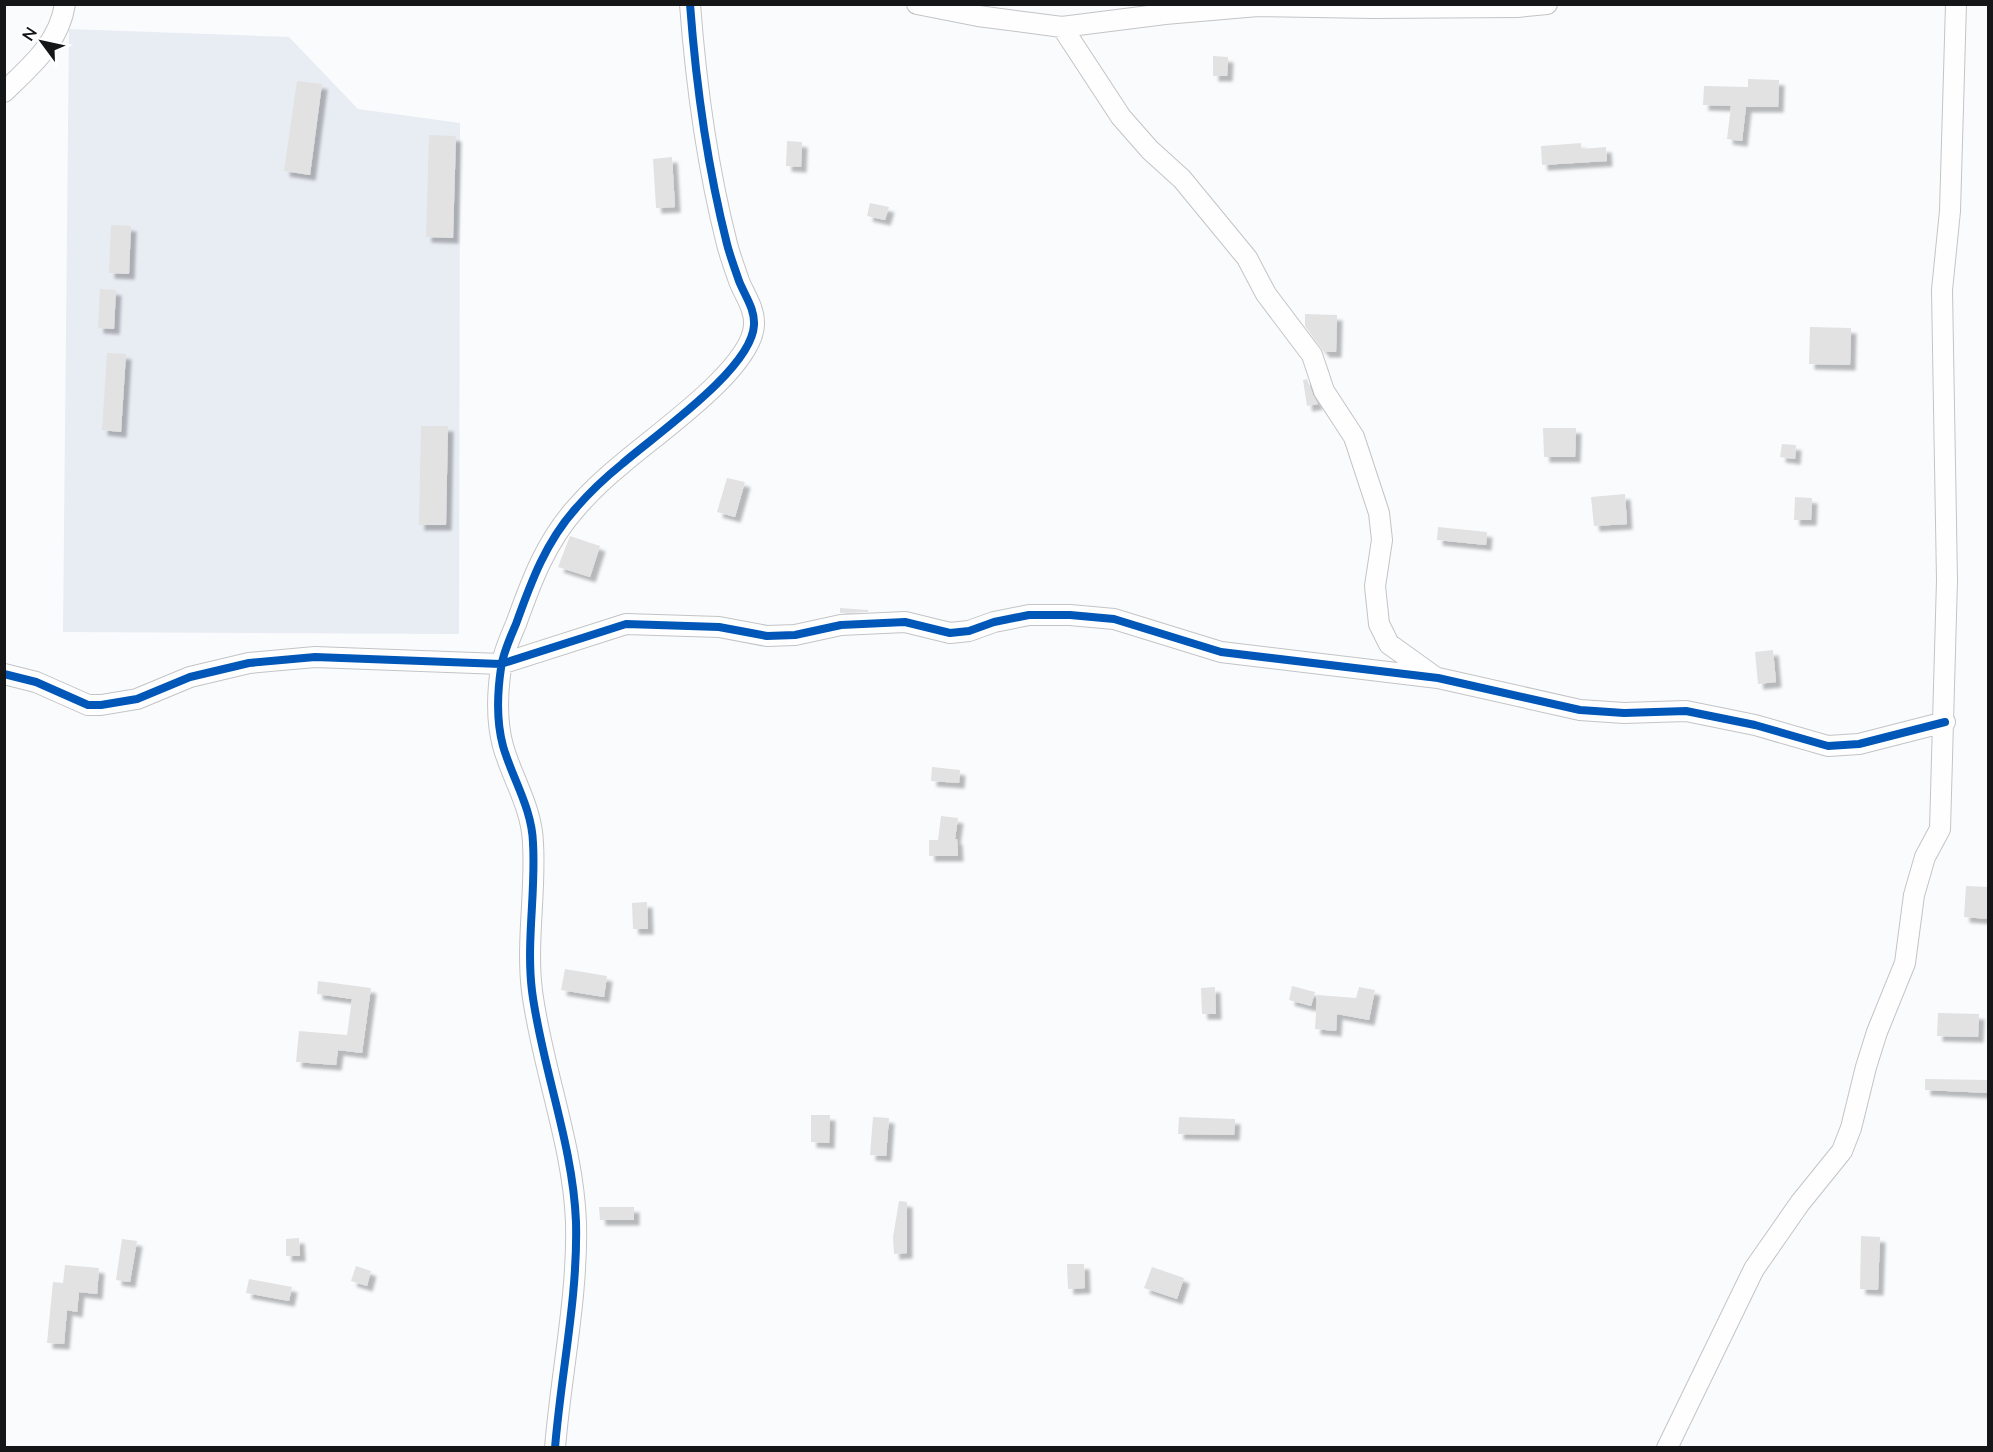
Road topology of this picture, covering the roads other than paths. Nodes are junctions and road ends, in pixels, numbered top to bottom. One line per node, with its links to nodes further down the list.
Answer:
1 (65, 4): 7 (street)
2 (690, 4): 8 (street)
3 (1547, 4): 6 (street)
4 (1956, 4): 11 (street)
5 (924, 5): 6 (street)
6 (1062, 27): 10 (street)
7 (4, 92)
8 (501, 664): 9 (street); 10 (street); 12 (street)
9 (4, 674)
10 (1438, 678): 11 (street)
11 (1944, 722): 13 (street)
12 (555, 1448)
13 (1667, 1448)

